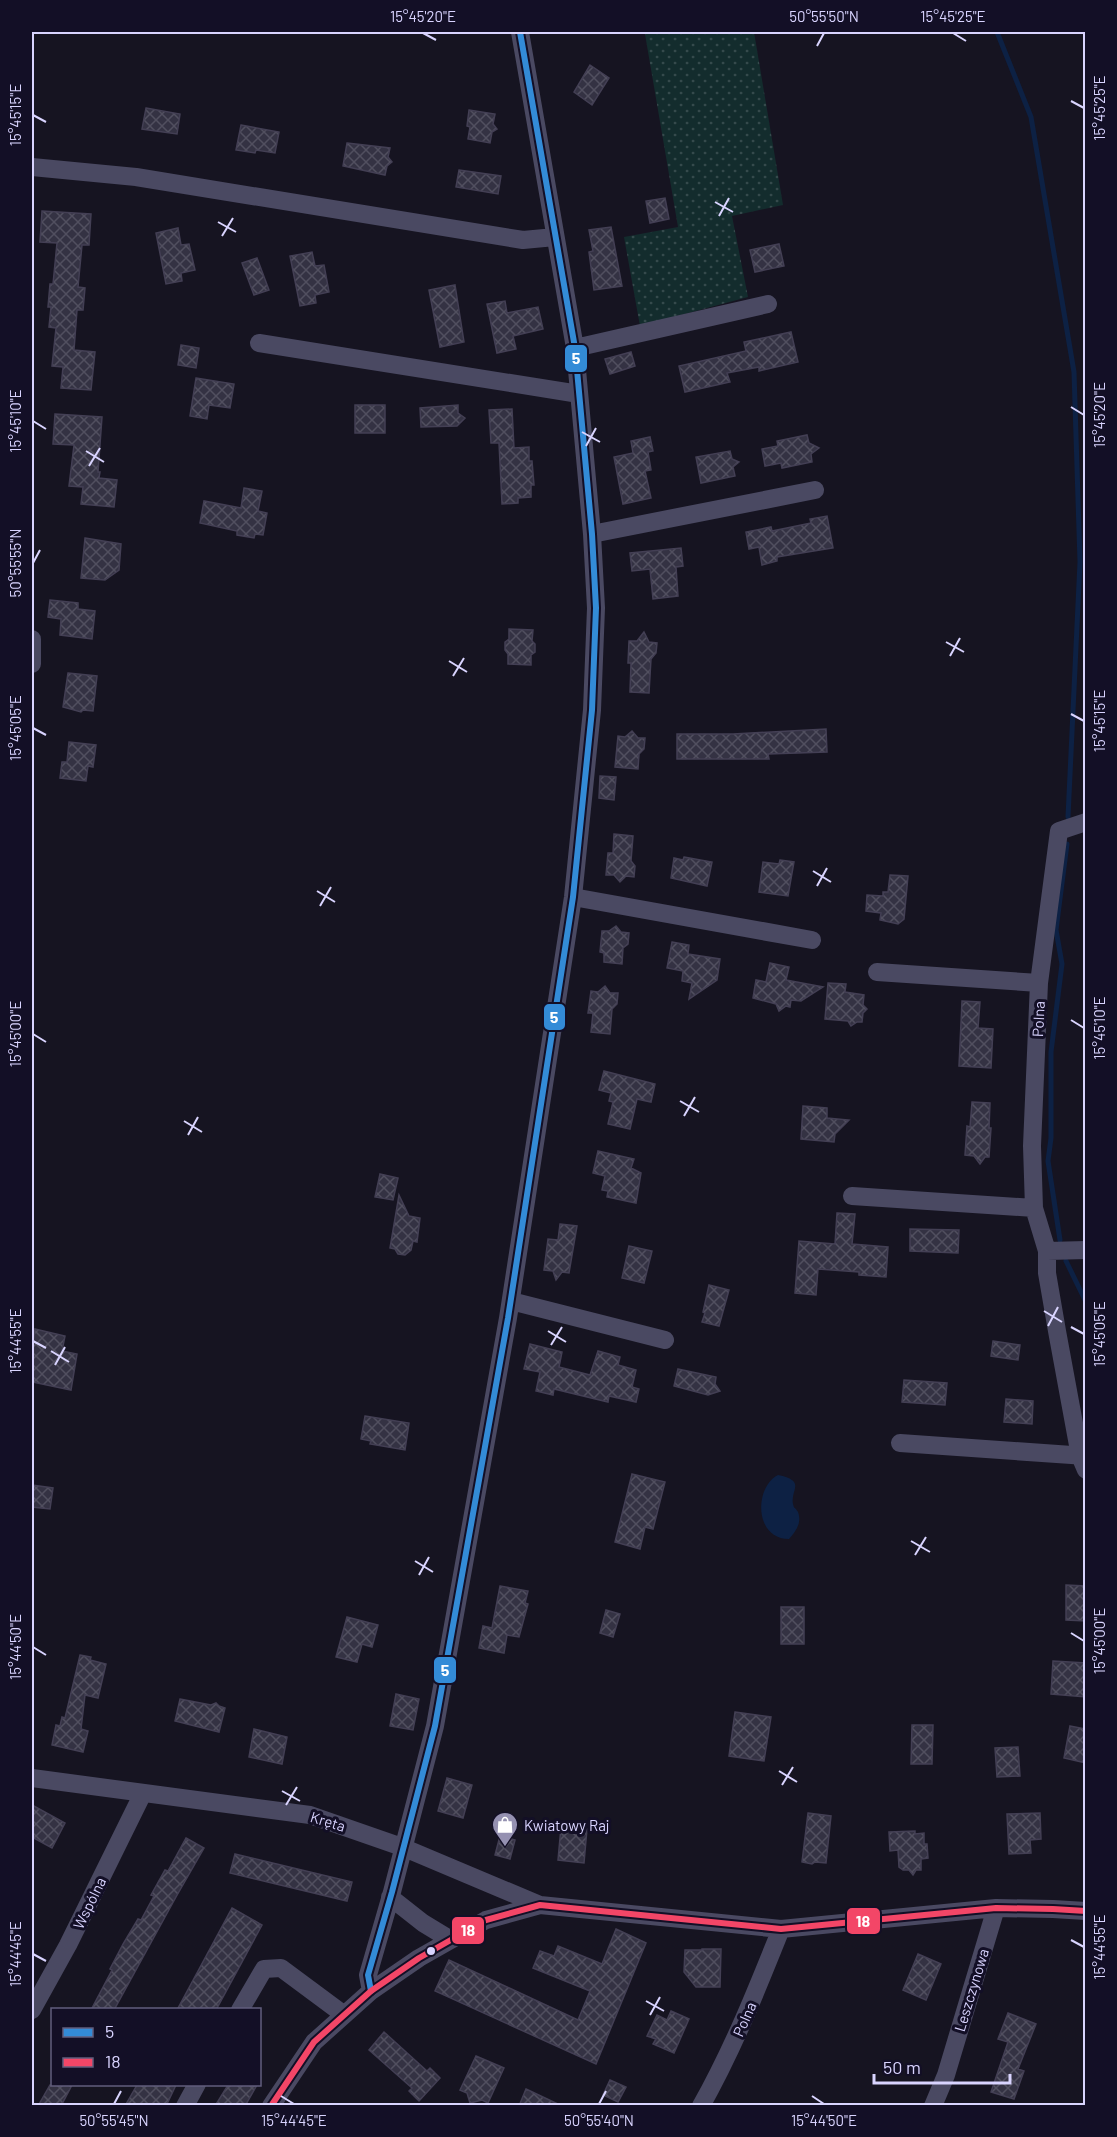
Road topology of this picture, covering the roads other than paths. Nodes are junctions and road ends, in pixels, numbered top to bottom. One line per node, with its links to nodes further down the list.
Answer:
1 (520, 32): 3 (street)
2 (32, 167): 3 (street)
3 (555, 237): 6 (street)
4 (768, 304): 6 (street)
5 (259, 343): 7 (street)
6 (575, 348): 7 (street)
7 (579, 393): 9 (street)
8 (815, 490): 9 (street)
9 (592, 534): 13 (street)
10 (32, 639): 11 (street)
11 (32, 664)
12 (1086, 822): 16 (street, Polna)
13 (573, 897): 14 (street); 21 (street)
14 (812, 940)
15 (877, 972): 16 (street)
16 (1039, 983): 18 (street, Polna)
17 (852, 1196): 18 (street)
18 (1034, 1208): 20 (street, Polna)
19 (1086, 1250): 20 (street)
20 (1047, 1251): 24 (street, Polna)
21 (511, 1302): 22 (street); 27 (street)
22 (665, 1340)
23 (900, 1443): 24 (street)
24 (1084, 1461)
25 (32, 1778): 26 (street, Kręta)
26 (143, 1794): 27 (street, Kręta); 36 (street, Wspólna)
27 (402, 1847): 28 (street); 29 (street, Kręta)
28 (390, 1897): 33 (street); 34 (street)
29 (540, 1905): 32 (street); 33 (street)
30 (996, 1908): 31 (street); 32 (street); 42 (street, Leszczynowa)
31 (1086, 1911)
32 (781, 1929): 41 (street, Polna)
33 (451, 1940): 34 (street)
34 (371, 1990): 37 (street)
35 (241, 2008): 37 (street)
36 (32, 2010)
37 (343, 2014): 40 (street)
38 (196, 2086): 39 (street)
39 (185, 2106)
40 (271, 2106)
41 (701, 2106)
42 (933, 2106)

